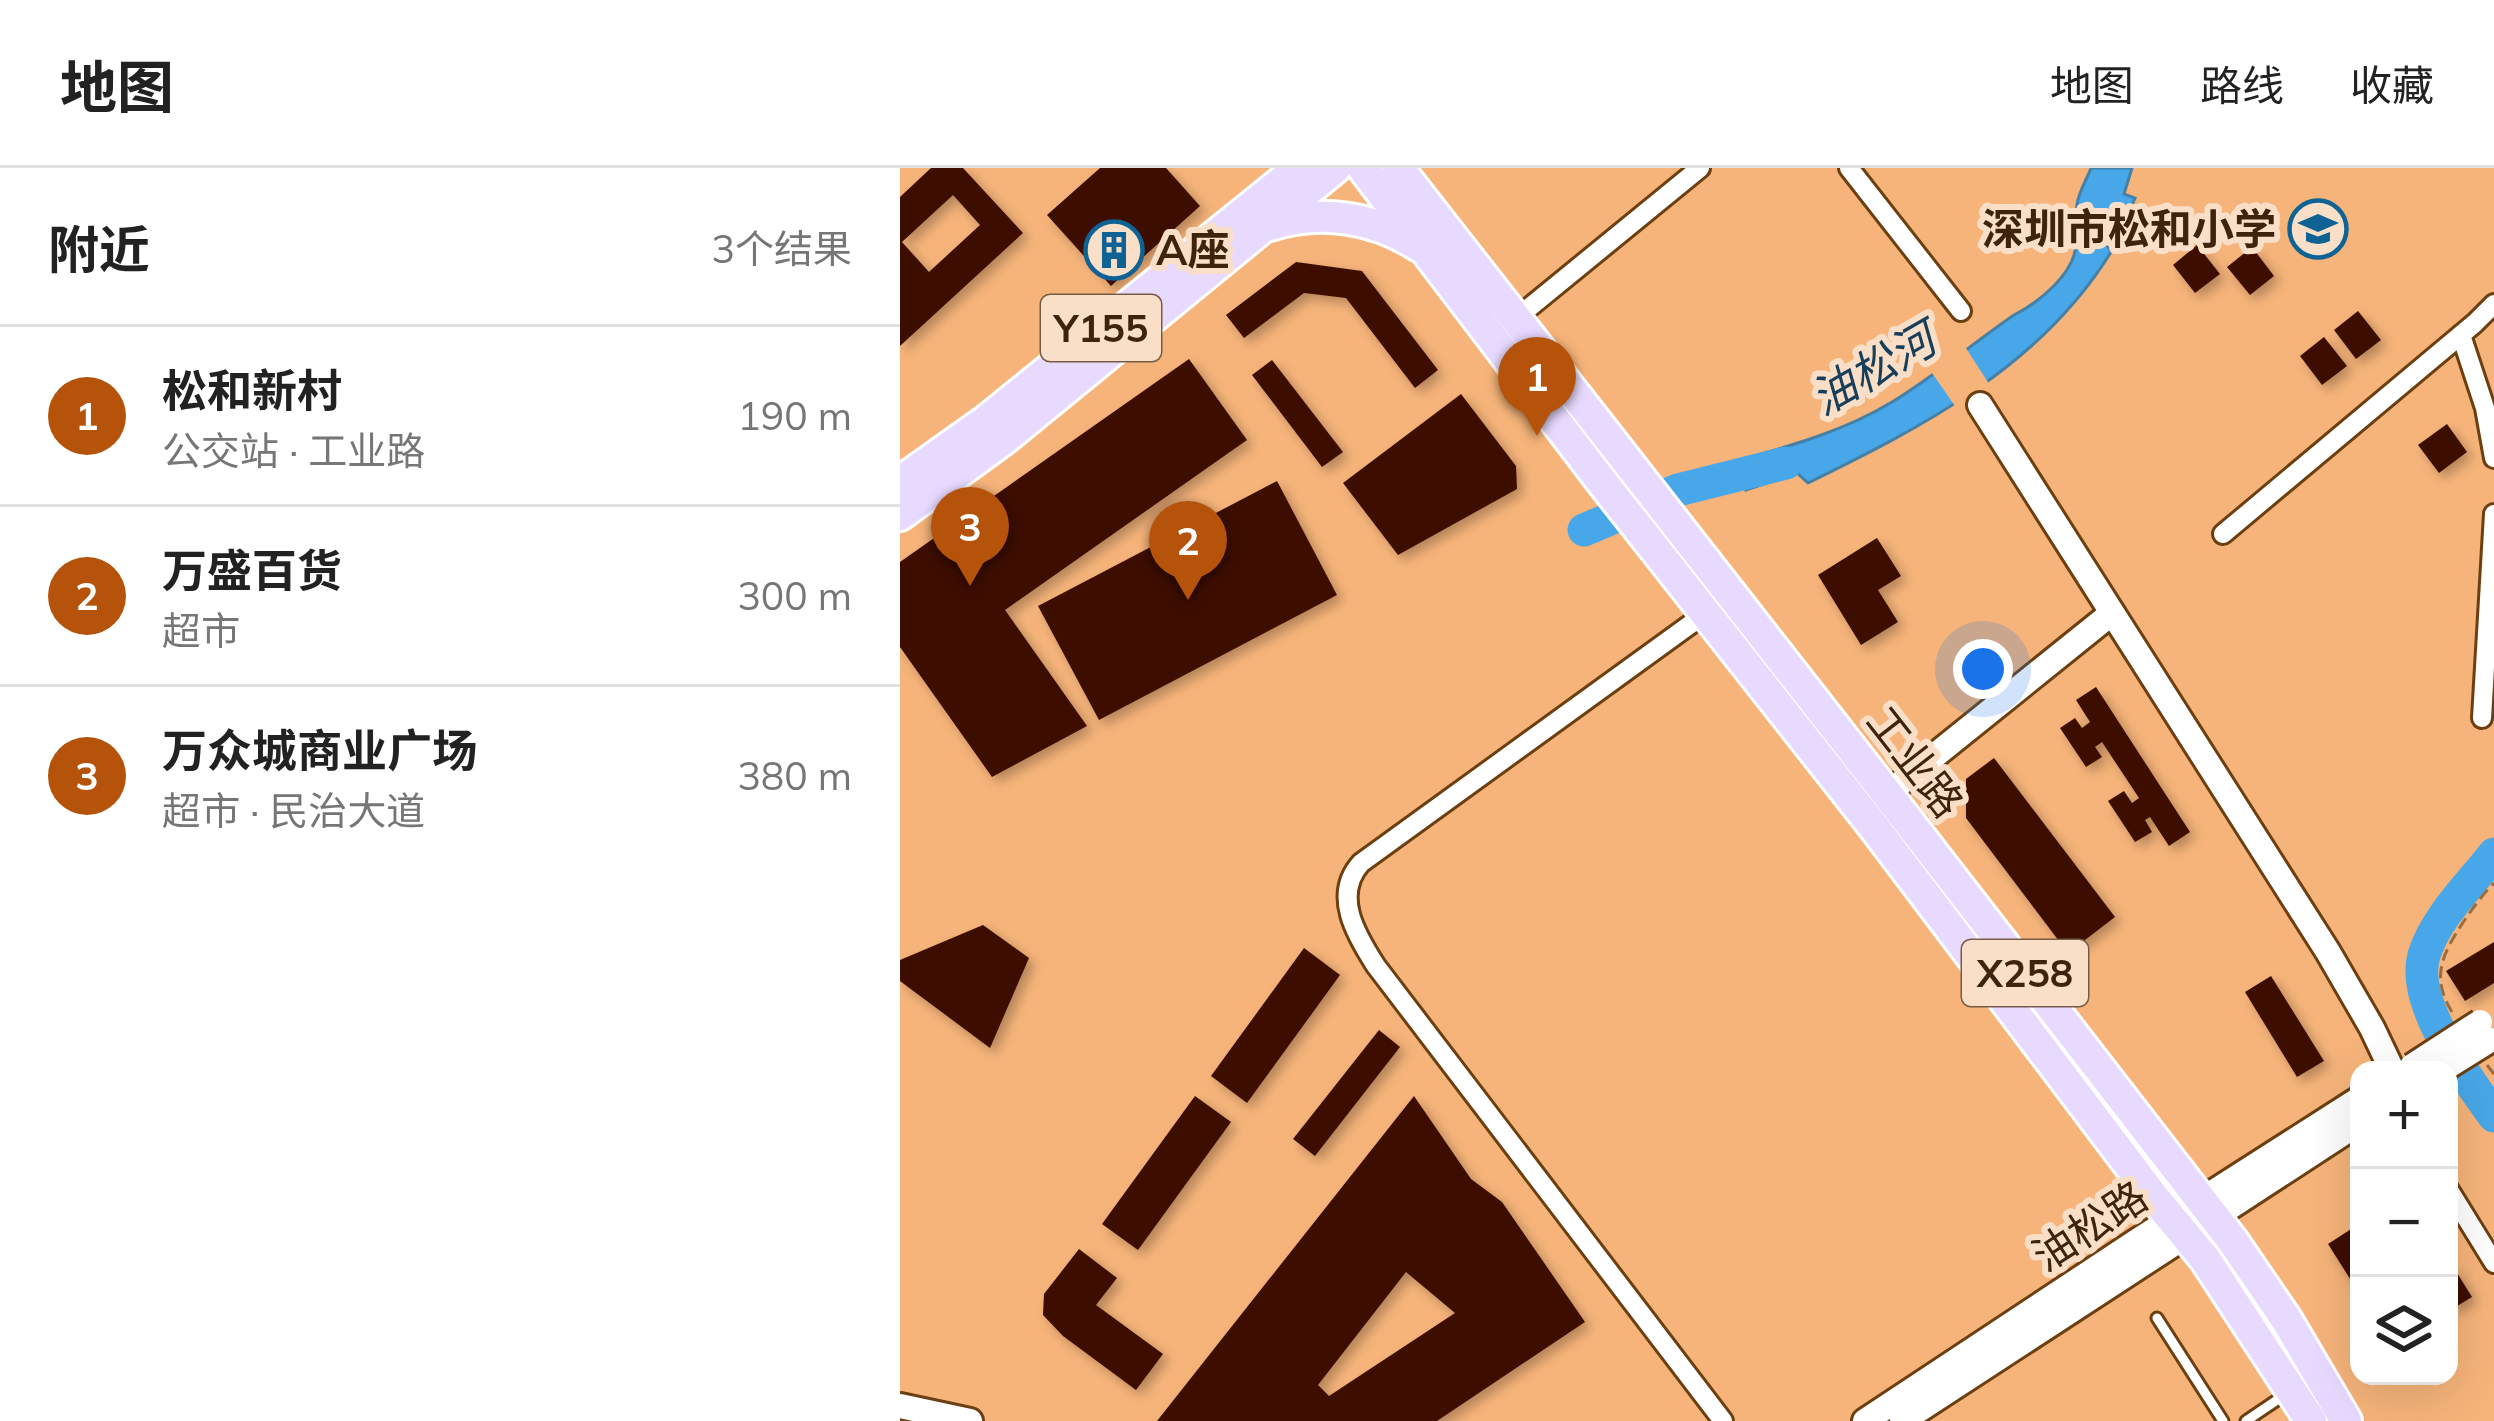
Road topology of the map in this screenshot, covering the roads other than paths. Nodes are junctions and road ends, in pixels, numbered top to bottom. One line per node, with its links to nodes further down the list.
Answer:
1 (1277, 168): 8 (main road)
2 (1299, 168): 8 (main road, Y155)
3 (1335, 168): 8 (main road, Y155)
4 (1363, 168): 9 (main road, 工业路 / X258)
5 (1398, 168): 12 (main road, 工业路 / X258)
6 (1700, 168): 12 (street)
7 (1849, 168): 11 (street)
8 (1254, 219): 9 (main road); 17 (main road, Y155); 19 (main road, Y155)
9 (1433, 258): 16 (main road, 工业路 / X258)
10 (2494, 304): 13 (street)
11 (1961, 311)
12 (1514, 320): 16 (main road, 工业路 / X258)
13 (2461, 335): 15 (street); 20 (street)
14 (1980, 406): 22 (street)
15 (2494, 458)
16 (1615, 473): 21 (main road, 工业路 / X258)
17 (900, 482)
18 (2494, 514): 24 (street)
19 (900, 515)
20 (2223, 534)
21 (1674, 548): 23 (main road, 工业路 / X258); 25 (main road, 工业路 / X258)
22 (2121, 607): 25 (street); 27 (street)
23 (1706, 613): 34 (main road, 工业路 / X258); 40 (street)
24 (2482, 718)
25 (1887, 794): 33 (main road, 工业路 / X258)
26 (2482, 1031): 28 (street, bridge); 29 (street, bridge)
27 (2397, 1061)
28 (2420, 1061)
29 (2451, 1061)
30 (2350, 1105): 33 (street, 油松路)
31 (2350, 1129): 33 (street, 油松路)
32 (2458, 1205): 35 (street)
33 (2207, 1208): 34 (street, 油松路); 46 (main road, 工业路 / X258)
34 (2178, 1227): 37 (main road, 工业路 / X258); 41 (street, 油松路); 42 (street, 油松路)
35 (2494, 1263)
36 (2157, 1318): 43 (lane)
37 (2292, 1390): 44 (lane); 45 (main road, 工业路 / X258)
38 (900, 1406): 39 (street)
39 (970, 1421)
40 (1723, 1421)
41 (1865, 1421)
42 (1902, 1421)
43 (2224, 1421)
44 (2246, 1421)
45 (2311, 1421)
46 (2346, 1421)

